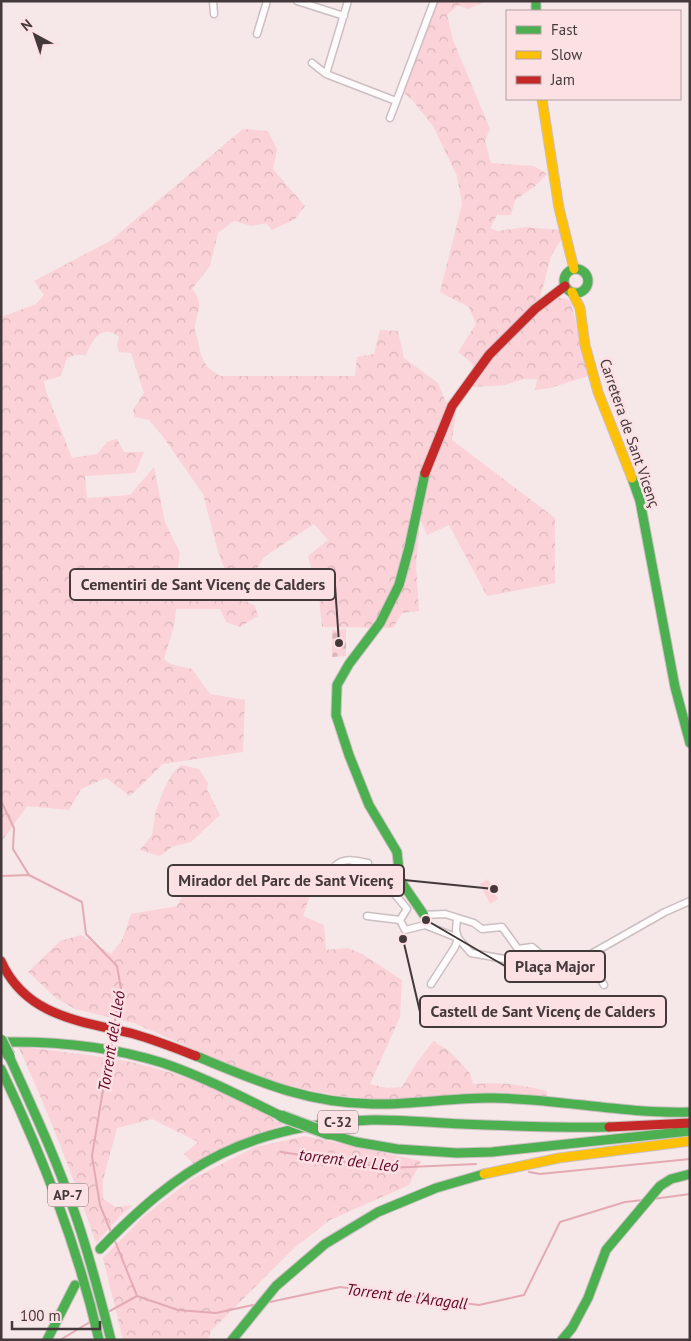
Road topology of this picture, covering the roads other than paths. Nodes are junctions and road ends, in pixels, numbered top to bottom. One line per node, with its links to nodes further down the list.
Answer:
1 (213, 1): 6 (street)
2 (267, 1): 8 (street)
3 (297, 1): 7 (street)
4 (348, 1): 7 (street)
5 (434, 1): 12 (street)
6 (214, 14)
7 (344, 16): 10 (street)
8 (257, 34)
9 (312, 63): 10 (street)
10 (326, 74): 12 (street)
11 (542, 100): 14 (main road)
12 (396, 101): 13 (street)
13 (390, 118)
14 (574, 269): 15 (main road); 16 (main road)
15 (586, 288): 16 (main road); 17 (main road, Carretera de Sant Vicenç)
16 (569, 289): 17 (main road, Carretera de Sant Vicenç); 24 (main road)
17 (580, 308): 18 (main road, Carretera de Sant Vicenç)
18 (690, 744)
19 (368, 863): 23 (street)
20 (690, 901): 27 (street)
21 (367, 916): 23 (street)
22 (457, 918): 24 (street); 25 (street); 26 (street)
23 (400, 920): 24 (street)
24 (424, 920): 25 (street)
25 (458, 938): 26 (street); 29 (street)
26 (518, 949): 27 (street)
27 (590, 956): 30 (street)
28 (1, 961): 33 (main road, C-32)
29 (431, 984)
30 (604, 985)
31 (1, 1041): 35 (main road, C-32, bridge); 42 (main road, AP-7, bridge)
32 (1, 1069): 41 (main road, AP-7)
33 (690, 1112)
34 (690, 1123): 38 (main road, C-32)
35 (690, 1131)
36 (690, 1141): 43 (main road)
37 (690, 1174): 44 (main road)
38 (100, 1249)
39 (75, 1285): 40 (main road)
40 (47, 1340)
41 (99, 1340)
42 (111, 1340)
43 (232, 1340)
44 (562, 1340)

